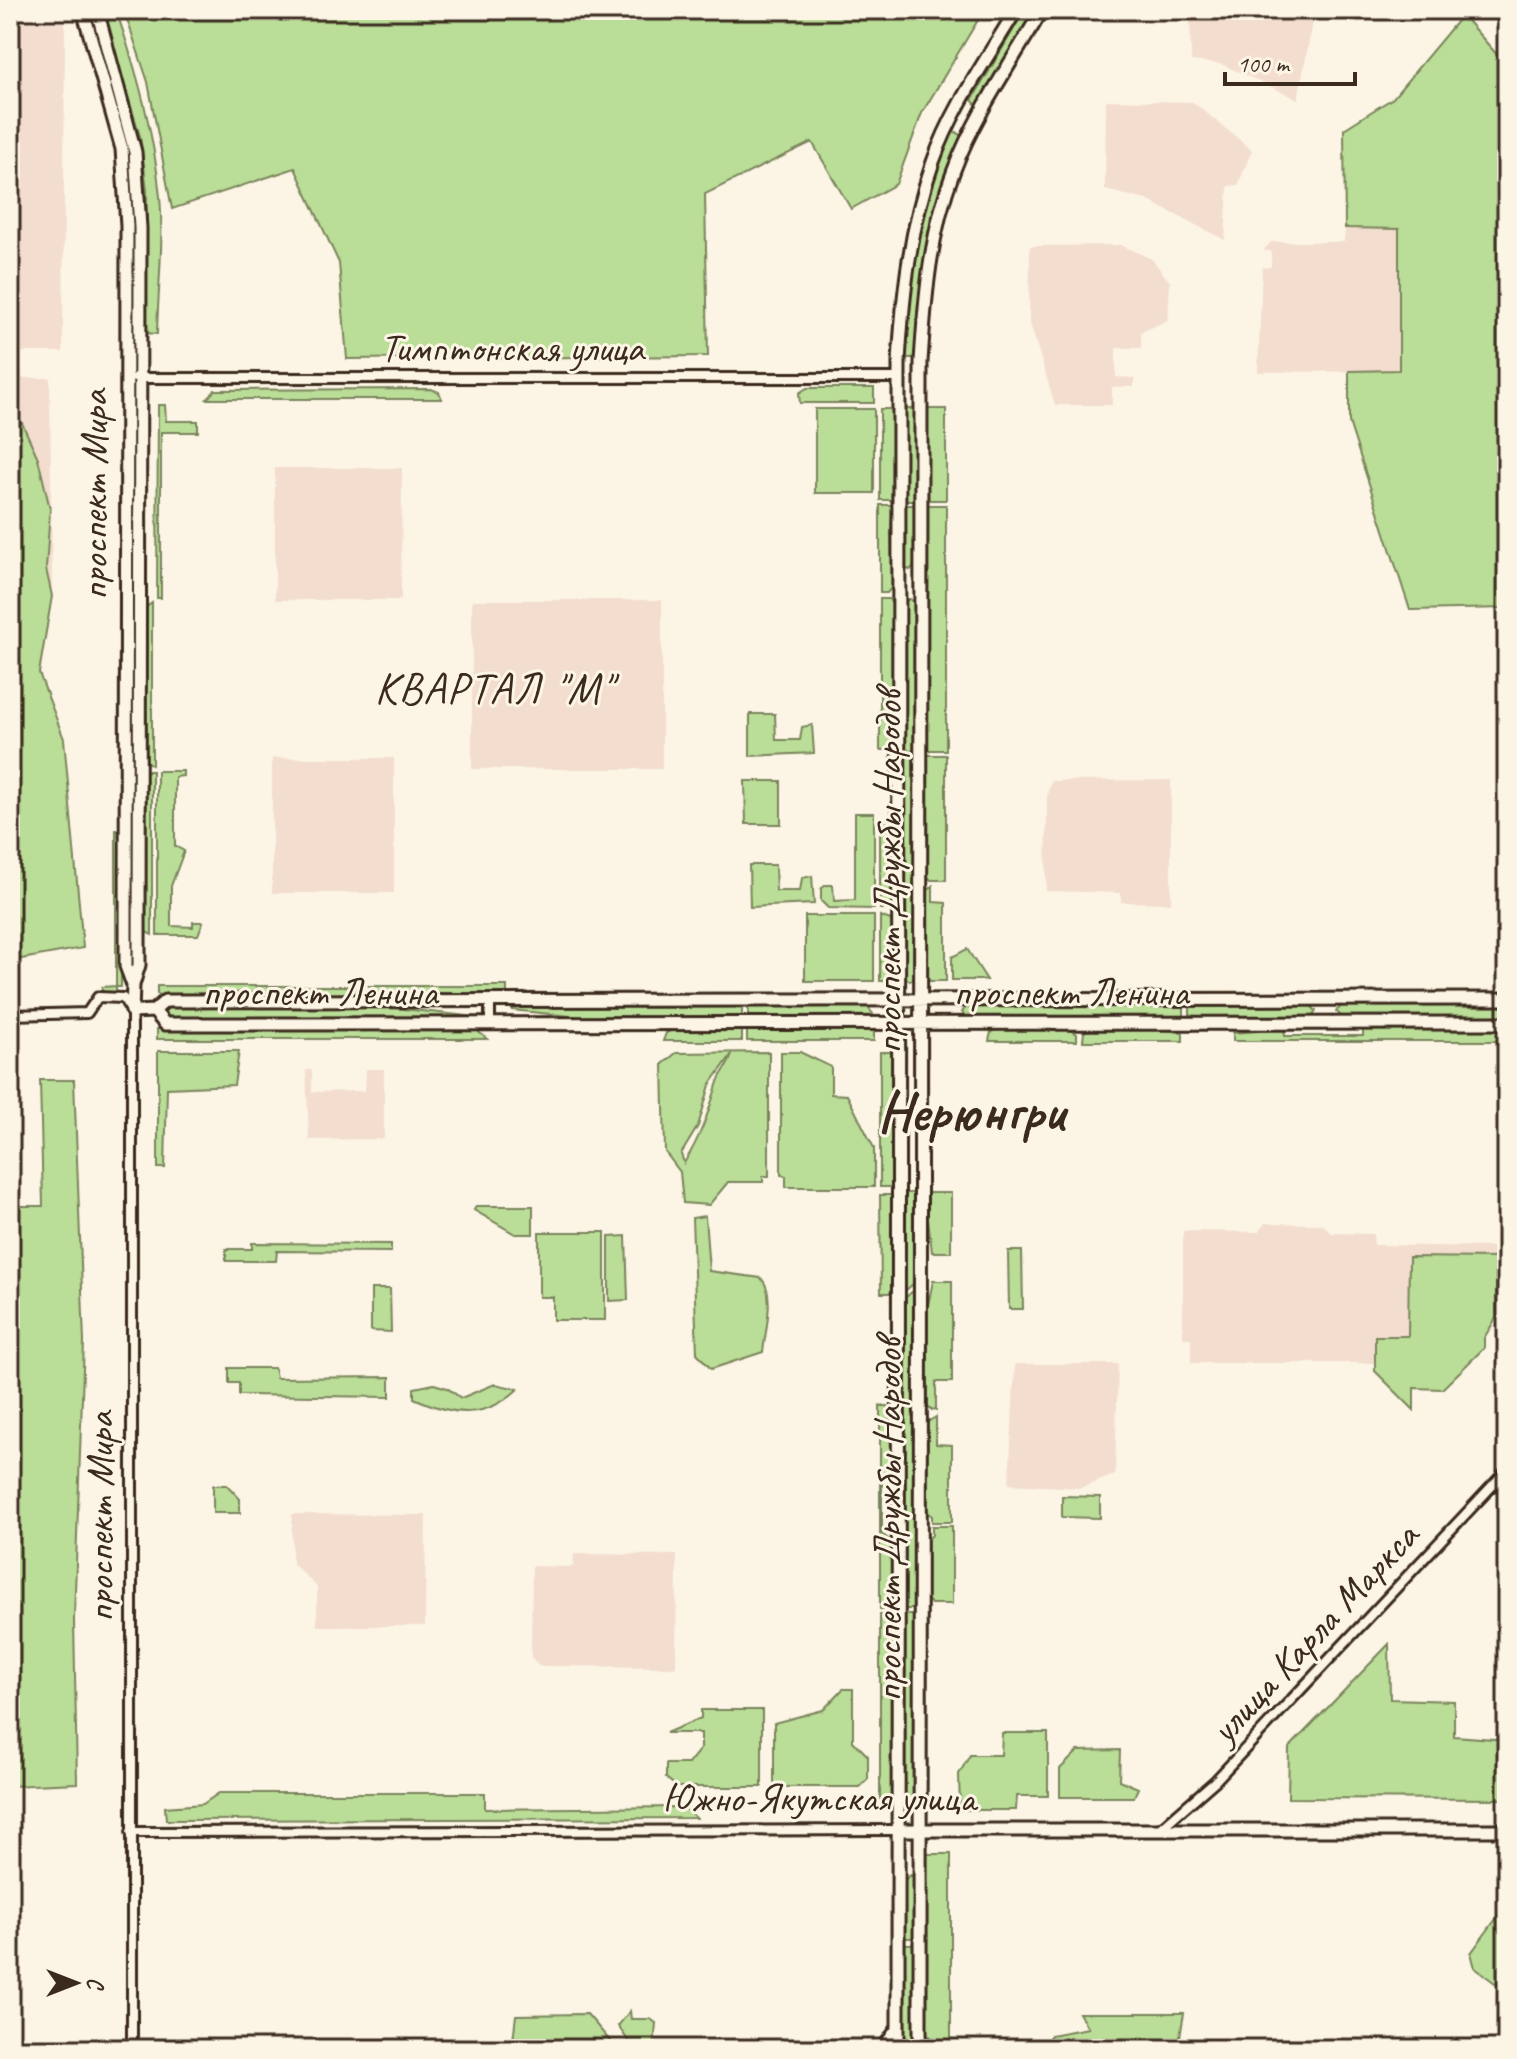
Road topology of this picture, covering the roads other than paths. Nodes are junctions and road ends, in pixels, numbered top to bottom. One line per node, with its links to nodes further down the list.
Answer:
1 (83, 10): 7 (street, проспект Мира)
2 (97, 10): 8 (street, проспект Мира)
3 (1016, 10): 9 (street, проспект Дружбы Народов)
4 (1042, 10): 12 (street, проспект Дружбы Народов)
5 (1497, 10): 6 (street)
6 (1507, 21)
7 (126, 378): 8 (street, Тимптонская улица); 10 (street, проспект Мира)
8 (139, 378): 9 (street, Тимптонская улица); 10 (street, проспект Мира)
9 (898, 378): 14 (street, проспект Дружбы Народов)
10 (133, 985): 16 (street, проспект Мира)
11 (1507, 999): 12 (street, проспект Ленина)
12 (920, 1000): 14 (street, проспект Ленина); 21 (street, проспект Дружбы Народов)
13 (490, 1001): 14 (street, проспект Ленина); 15 (street, проспект Ленина); 19 (street, проспект Ленина)
14 (898, 1001): 20 (street, проспект Дружбы Народов)
15 (154, 1011): 16 (street, проспект Ленина); 19 (street, проспект Ленина)
16 (132, 1012): 17 (street); 27 (street, проспект Мира)
17 (10, 1015)
18 (1507, 1023): 21 (street, проспект Ленина)
19 (490, 1024): 20 (street, проспект Ленина)
20 (898, 1024): 21 (street, проспект Ленина); 23 (street, проспект Дружбы Народов)
21 (920, 1024): 24 (street, проспект Дружбы Народов)
22 (1507, 1470): 25 (street, улица Карла Маркса)
23 (898, 1830): 24 (street, Южно-Якутская улица); 27 (street, Южно-Якутская улица); 28 (street, проспект Дружбы Народов)
24 (920, 1830): 25 (street, Южно-Якутская улица); 32 (street, проспект Дружбы Народов)
25 (1159, 1830): 26 (street, Южно-Якутская улица)
26 (1507, 1830)
27 (131, 1832): 29 (street, проспект Мира)
28 (899, 2028): 30 (street); 31 (street, проспект Дружбы Народов)
29 (132, 2049)
30 (883, 2049)
31 (898, 2049)
32 (920, 2049)

